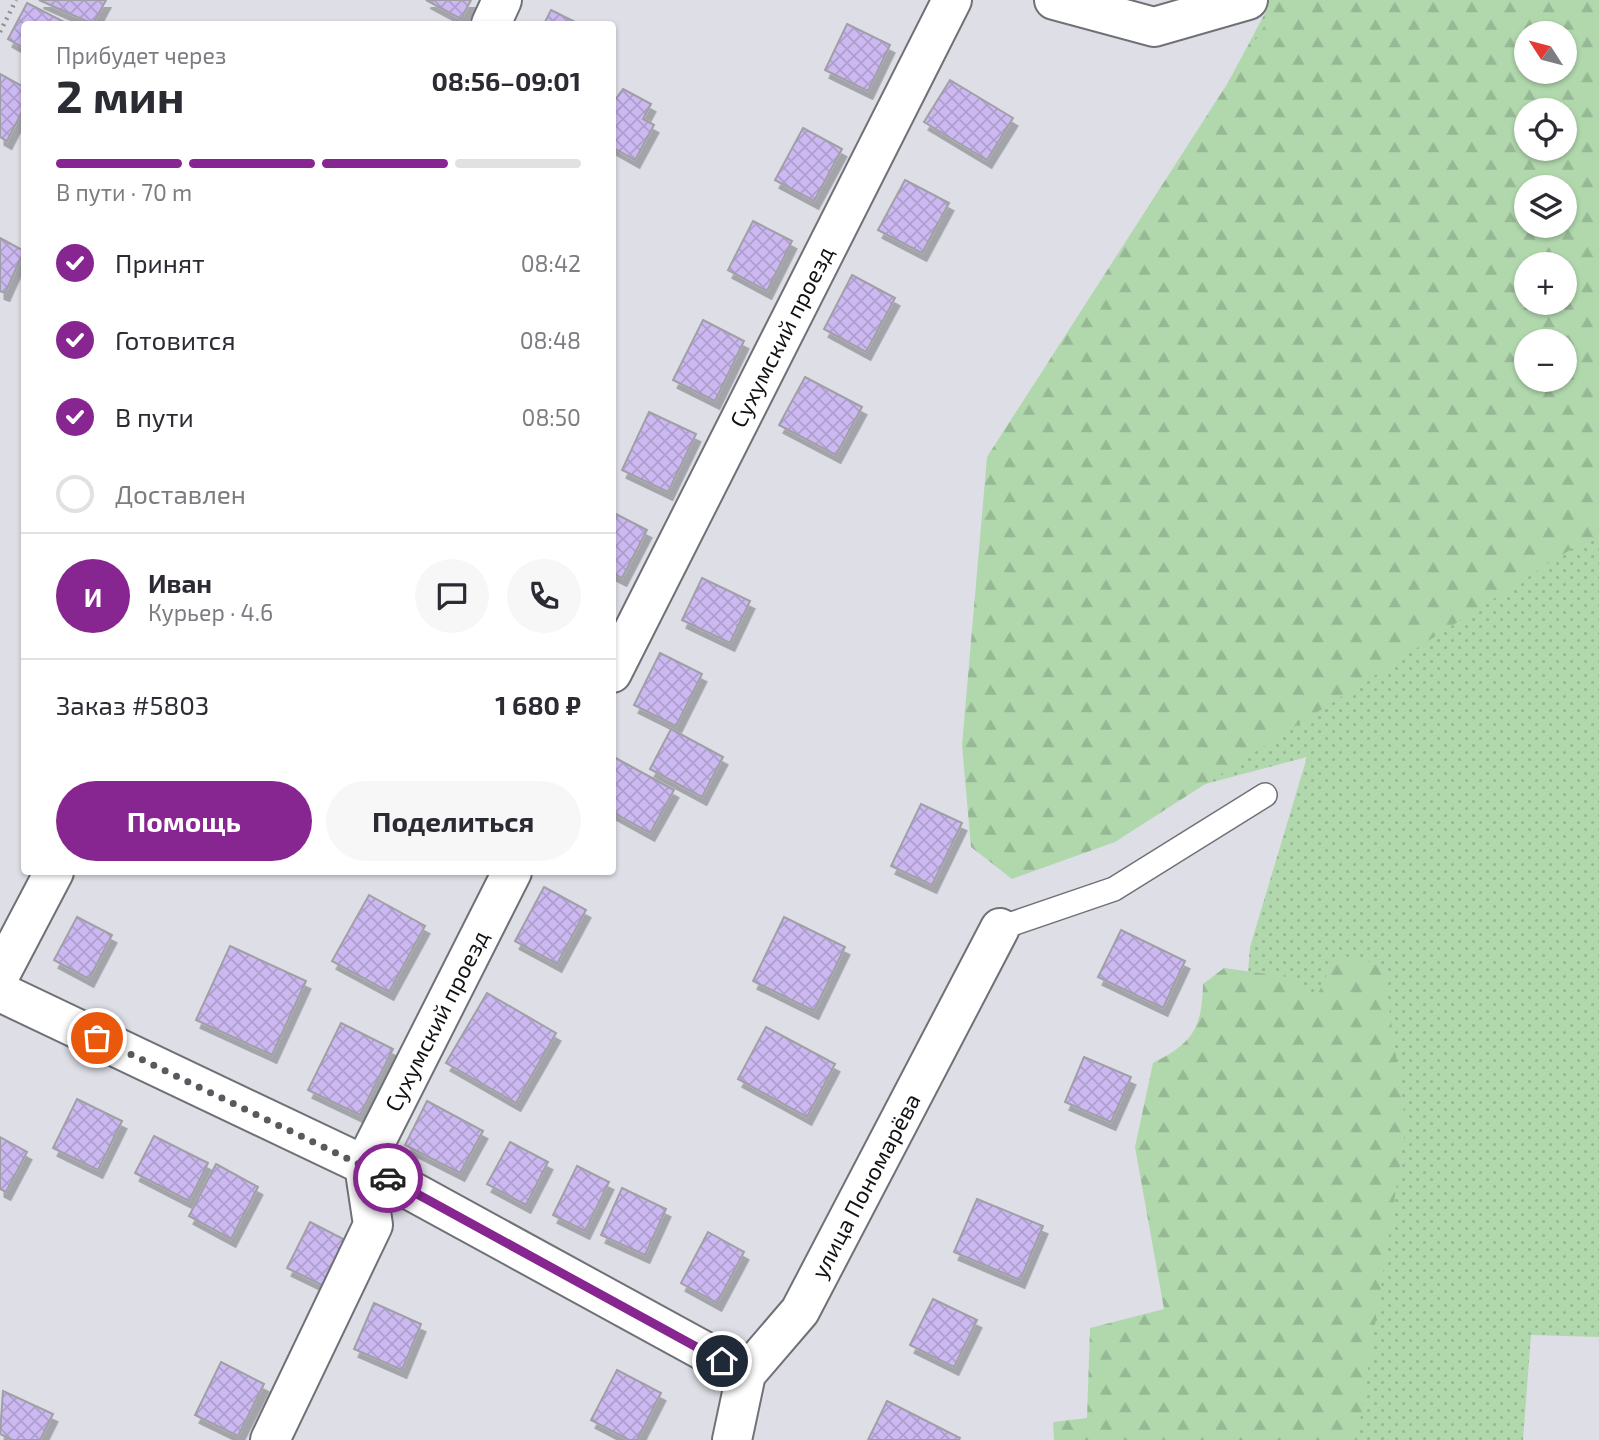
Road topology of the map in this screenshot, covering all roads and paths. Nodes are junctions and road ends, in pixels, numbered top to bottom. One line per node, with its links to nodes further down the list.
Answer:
1 (16, 0): 7 (path)
2 (502, 0): 6 (street)
3 (952, 0): 8 (street, Сухумский проезд)
4 (1054, 0): 5 (street)
5 (1248, 0)
6 (492, 21)
7 (0, 32)
8 (616, 665)
9 (1265, 795): 12 (lane)
10 (52, 875): 13 (street)
11 (510, 875): 15 (street, Сухумский проезд)
12 (1000, 928): 16 (street, улица Пономарёва)
13 (0, 975)
14 (0, 992): 15 (street)
15 (364, 1165): 16 (street); 17 (street)
16 (746, 1374): 18 (street, улица Пономарёва)
17 (270, 1440)
18 (732, 1440)

